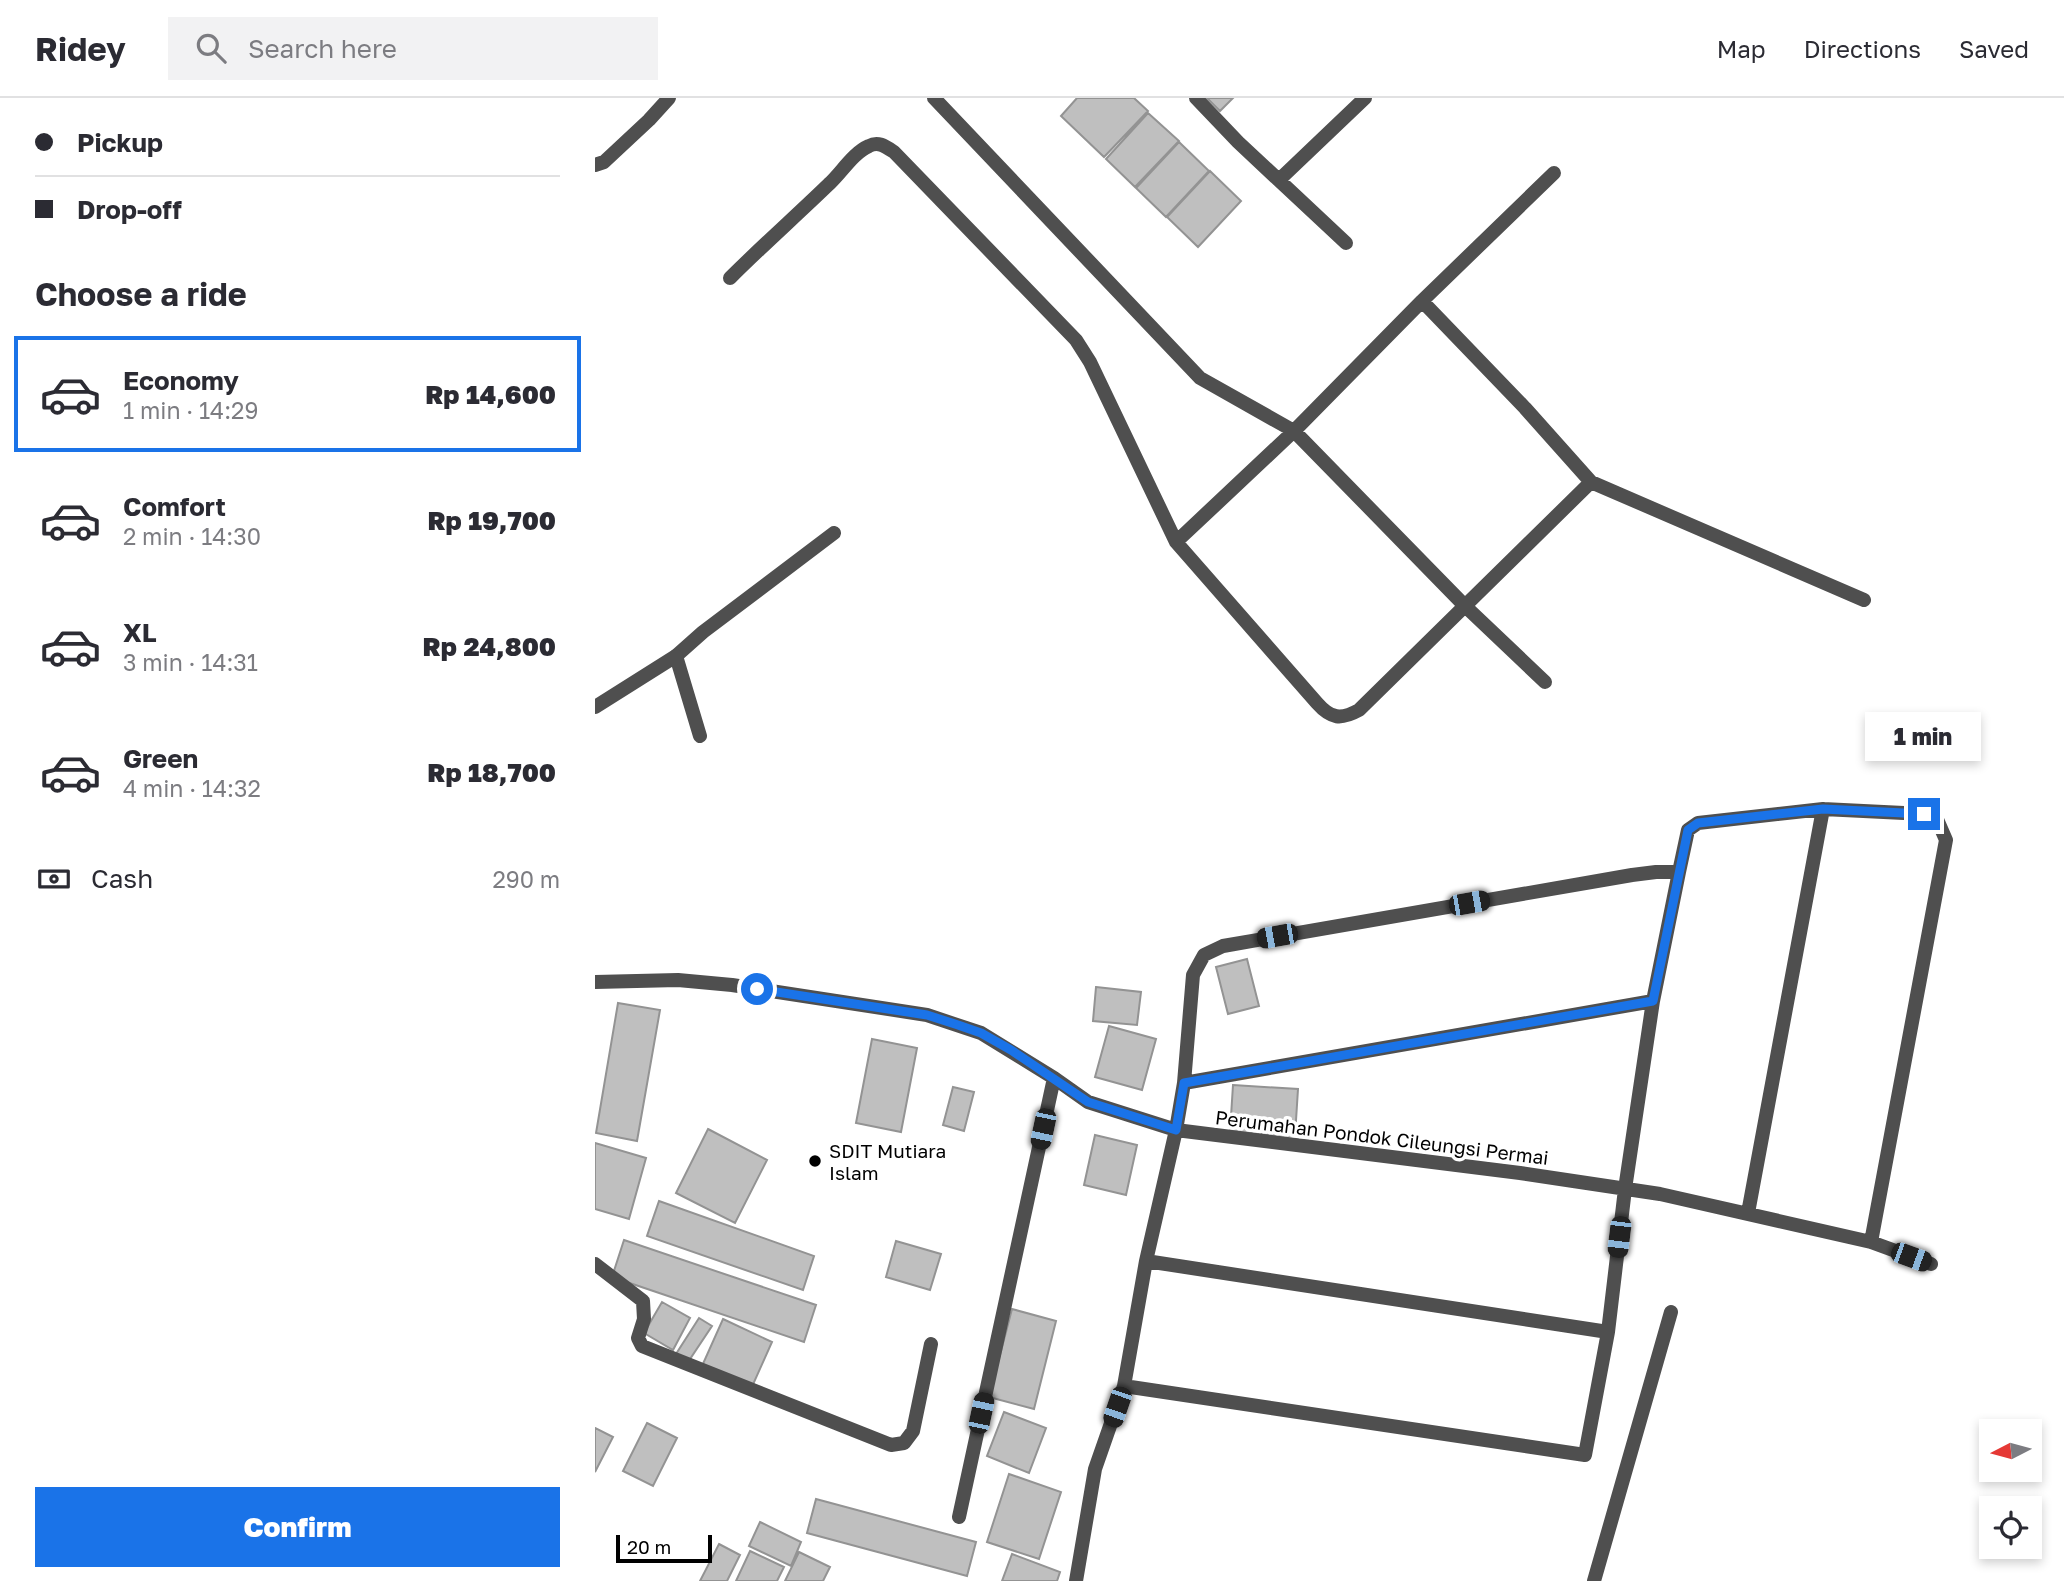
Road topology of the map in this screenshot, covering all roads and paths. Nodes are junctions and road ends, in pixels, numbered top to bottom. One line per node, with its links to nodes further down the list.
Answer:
1 (669, 98): 5 (street)
2 (934, 98): 11 (street)
3 (1196, 98): 7 (street)
4 (1365, 98): 7 (street)
5 (595, 165)
6 (1554, 173): 10 (street)
7 (1280, 179): 8 (street)
8 (1346, 243)
9 (730, 278): 14 (street)
10 (1422, 301): 11 (street); 12 (street)
11 (1294, 431): 14 (street); 16 (street)
12 (1591, 482): 15 (street); 16 (street)
13 (834, 533): 17 (street)
14 (1176, 542): 16 (street)
15 (1864, 600)
16 (1465, 606): 18 (street)
17 (676, 656): 19 (street); 20 (street)
18 (1545, 681)
19 (595, 707)
20 (700, 736)
21 (1823, 809): 22 (street); 29 (street); 30 (street)
22 (1679, 872): 24 (street); 26 (street)
23 (595, 982): 25 (street, Perumahan Pondok Cileungsi Permai)
24 (1653, 1001): 26 (street); 28 (street)
25 (1054, 1078): 27 (street, Perumahan Pondok Cileungsi Permai); 38 (street)
26 (1184, 1083): 27 (street)
27 (1176, 1130): 28 (street, Perumahan Pondok Cileungsi Permai); 31 (street)
28 (1625, 1189): 29 (street, Perumahan Pondok Cileungsi Permai); 35 (street)
29 (1748, 1213): 30 (street, Perumahan Pondok Cileungsi Permai)
30 (1871, 1242): 33 (street, Perumahan Pondok Cileungsi Permai)
31 (1146, 1261): 35 (street); 37 (street)
32 (595, 1264): 36 (street)
33 (1931, 1264)
34 (1671, 1312): 40 (street)
35 (1608, 1332): 37 (street)
36 (931, 1344)
37 (1124, 1386): 39 (street)
38 (958, 1517)
39 (1076, 1581)
40 (1594, 1581)

